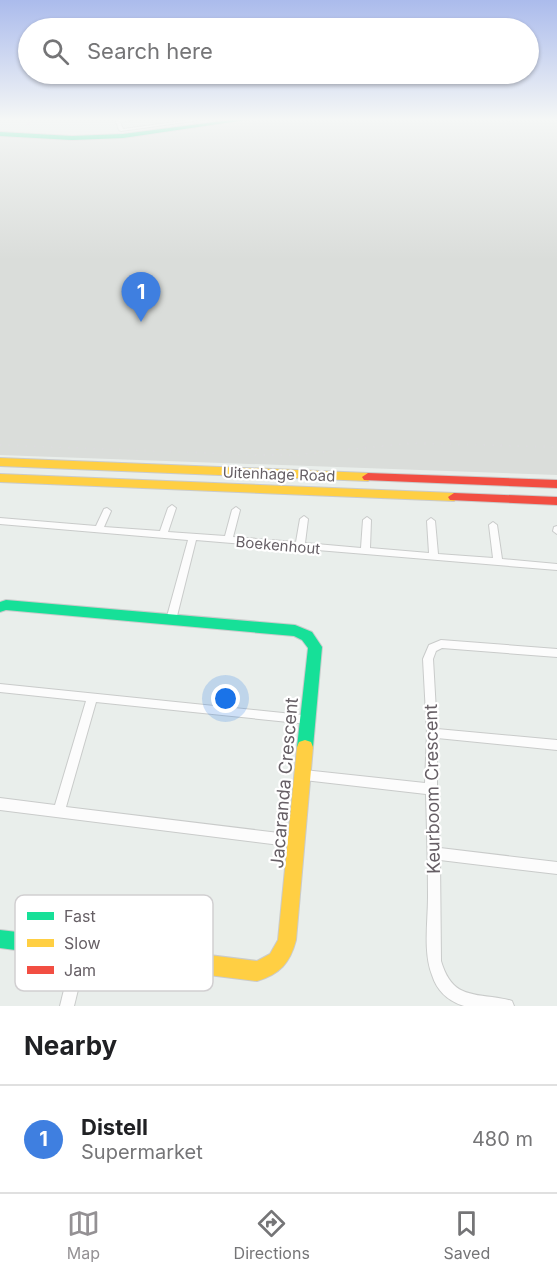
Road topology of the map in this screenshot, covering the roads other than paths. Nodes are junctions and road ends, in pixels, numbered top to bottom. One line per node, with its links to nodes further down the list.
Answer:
1 (0, 462): 3 (street, Uitenhage Road)
2 (0, 478): 4 (street, Uitenhage Road)
3 (557, 484)
4 (557, 501)
5 (172, 508): 14 (street)
6 (236, 510): 16 (street)
7 (106, 511): 13 (street)
8 (304, 519): 17 (street)
9 (0, 520): 13 (street, Boekenhout)
10 (367, 520): 18 (street)
11 (431, 521): 19 (street)
12 (494, 525): 20 (street)
13 (99, 529): 14 (street, Boekenhout)
14 (163, 535): 15 (street, Boekenhout)
15 (194, 537): 16 (street, Boekenhout); 23 (street)
16 (228, 540): 17 (street, Boekenhout)
17 (300, 546): 18 (street, Boekenhout)
18 (365, 552): 19 (street, Boekenhout)
19 (434, 557): 20 (street, Boekenhout)
20 (498, 562): 21 (street, Boekenhout)
21 (557, 567)
22 (0, 607): 23 (street, Jacaranda Crescent)
23 (171, 620): 27 (street, Jacaranda Crescent)
24 (557, 653): 28 (street, Keurboom Crescent)
25 (0, 688): 26 (street)
26 (92, 698): 27 (street); 33 (street)
27 (308, 719): 30 (street, Jacaranda Crescent)
28 (432, 733): 29 (street); 31 (street, Keurboom Crescent)
29 (557, 745)
30 (304, 775): 31 (street); 34 (street, Jacaranda Crescent)
31 (430, 789): 35 (street, Keurboom Crescent)
32 (0, 804): 33 (street)
33 (58, 810): 34 (street)
34 (296, 841): 39 (street, Jacaranda Crescent)
35 (434, 853): 36 (street); 42 (street, Keurboom Crescent)
36 (557, 868)
37 (0, 939): 38 (street, Jacaranda Crescent)
38 (15, 941)
39 (213, 966)
40 (71, 991): 41 (street)
41 (67, 1006)
42 (507, 1006)

